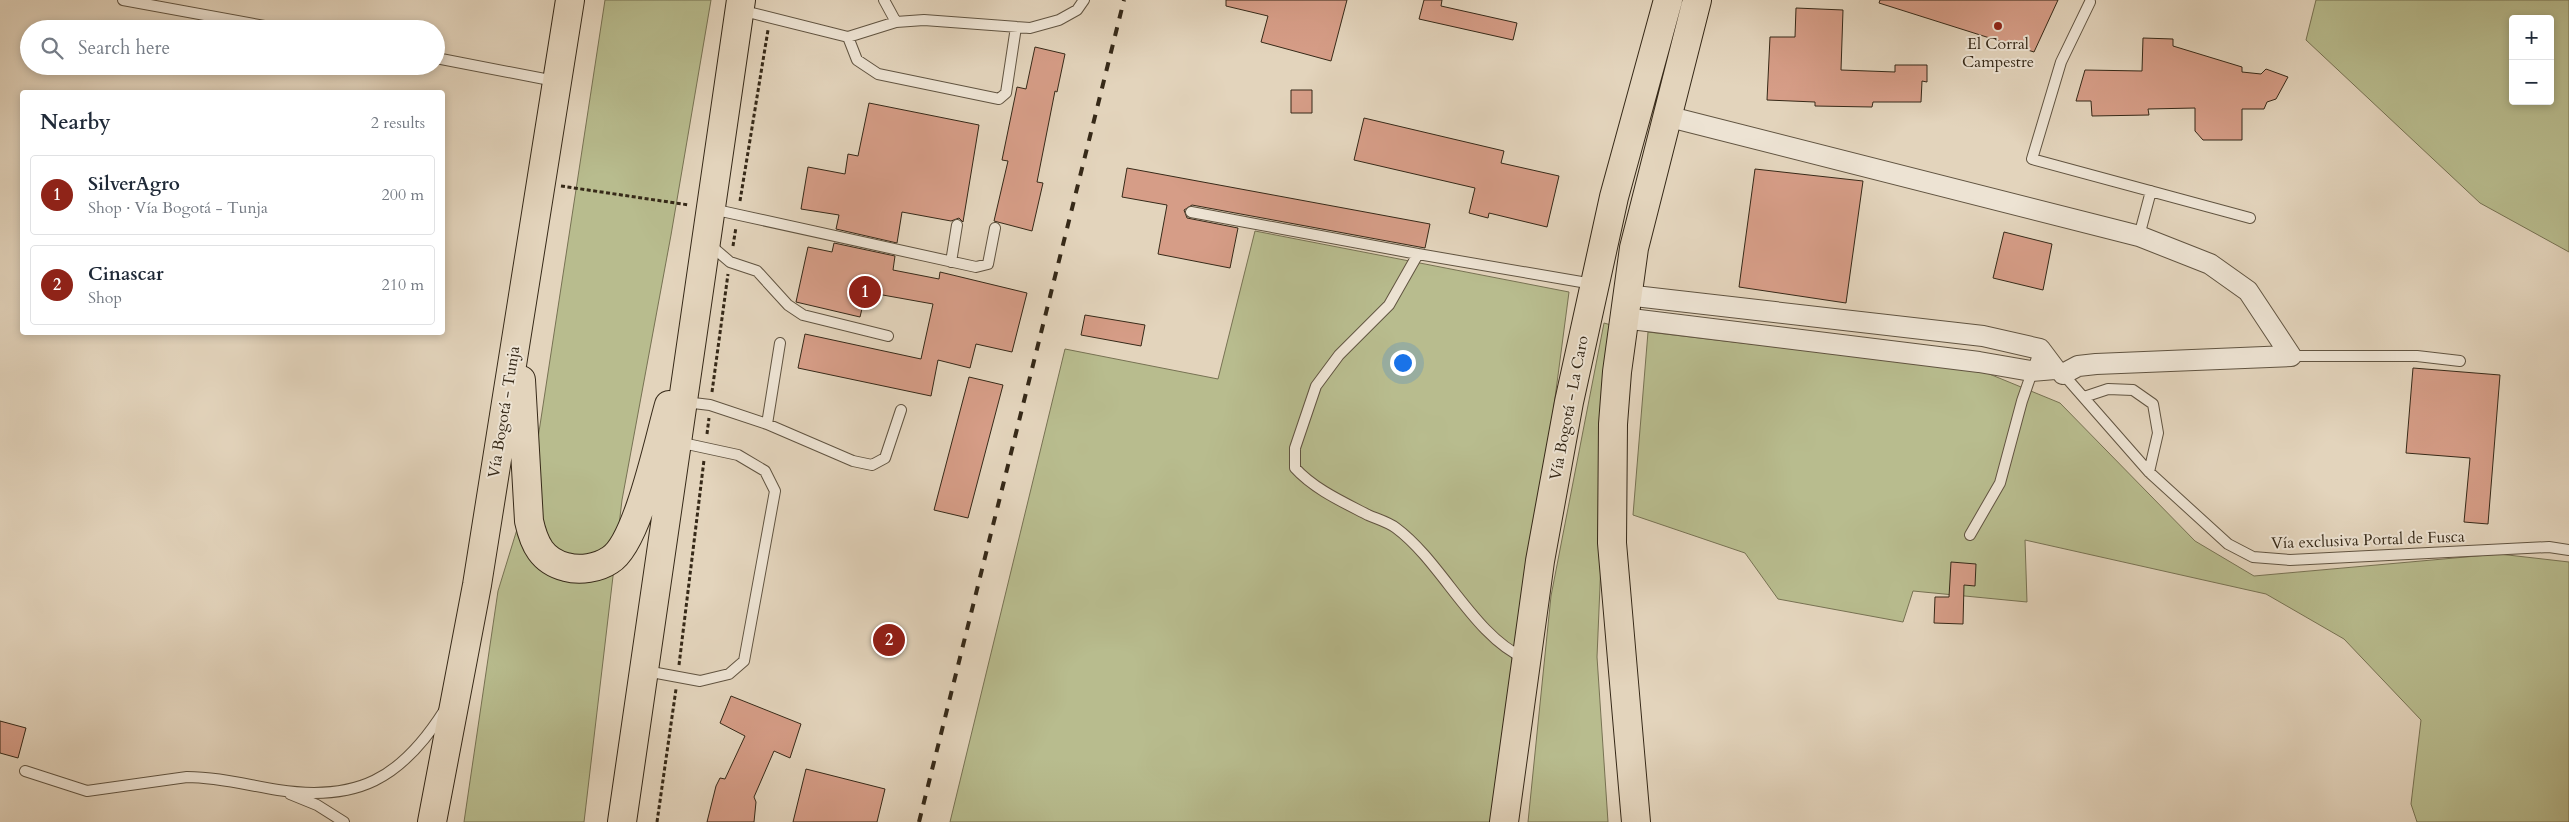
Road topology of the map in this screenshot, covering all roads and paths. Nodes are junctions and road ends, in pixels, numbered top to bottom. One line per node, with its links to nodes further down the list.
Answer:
1 (123, 0): 9 (lane)
2 (570, 0): 14 (main road, Vía Bogotá - Tunja)
3 (884, 0): 10 (lane)
4 (1084, 0): 11 (lane)
5 (1668, 0): 27 (main road, Vía Bogotá - La Caro)
6 (1697, 0): 15 (main road)
7 (2090, 2): 17 (lane)
8 (740, 5): 12 (lane); 18 (main road)
9 (231, 20)
10 (896, 22): 11 (lane); 12 (lane)
11 (1016, 27): 12 (lane)
12 (848, 36)
13 (445, 60): 14 (lane)
14 (557, 82): 16 (main road, Vía Bogotá - Tunja)
15 (1666, 116): 23 (street); 29 (main road)
16 (541, 183): 18 (path); 30 (main road, Vía Bogotá - Tunja)
17 (2151, 191): 20 (lane); 23 (lane)
18 (711, 209): 24 (main road); 26 (lane)
19 (1191, 212): 25 (lane)
20 (2250, 218)
21 (957, 225): 26 (lane)
22 (995, 228): 26 (lane)
23 (2139, 236): 33 (street)
24 (706, 242): 28 (main road); 31 (lane)
25 (1418, 254): 27 (lane); 45 (lane)
26 (951, 262)
27 (1594, 284): 45 (main road, Vía Bogotá - La Caro)
28 (698, 302): 30 (main road); 38 (main road)
29 (1625, 307): 35 (street); 35 (street); 51 (main road)
30 (518, 328): 47 (main road, Vía Bogotá - Tunja)
31 (888, 336)
32 (780, 343): 40 (lane)
33 (2291, 356): 34 (lane); 36 (street)
34 (2460, 361)
35 (2031, 371): 43 (lane)
36 (2063, 374): 37 (lane, Vía exclusiva Portal de Fusca)
37 (2084, 397): 42 (lane, Vía exclusiva Portal de Fusca); 42 (lane)
38 (684, 402): 40 (lane); 41 (main road)
39 (901, 410): 40 (lane)
40 (767, 424)
41 (678, 442): 46 (main road); 46 (lane)
42 (2149, 472): 44 (lane, Vía exclusiva Portal de Fusca)
43 (1970, 535)
44 (2569, 550)
45 (1527, 659): 50 (main road, Vía Bogotá - La Caro)
46 (645, 671): 54 (main road)
47 (456, 692): 49 (lane); 53 (main road, Vía Bogotá - Tunja)
48 (25, 771): 49 (lane)
49 (280, 790): 52 (lane)
50 (1505, 817)
51 (1634, 818): 55 (main road)
52 (344, 822)
53 (432, 822)
54 (622, 822)
55 (1652, 822)

